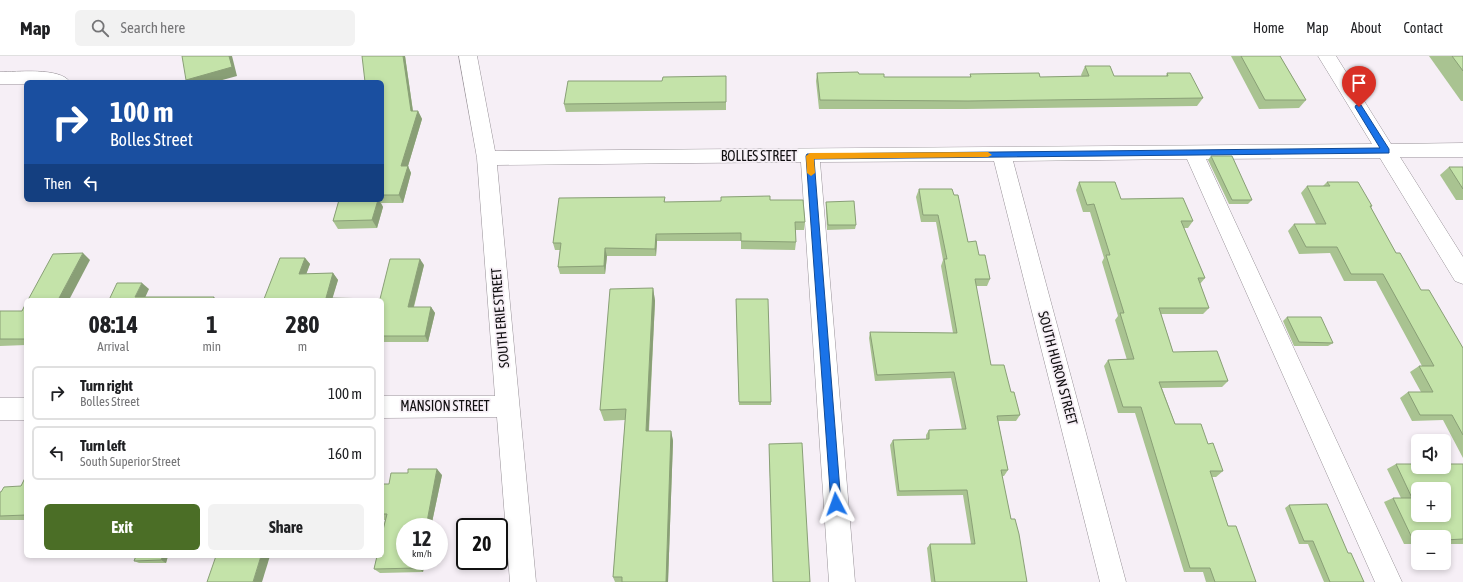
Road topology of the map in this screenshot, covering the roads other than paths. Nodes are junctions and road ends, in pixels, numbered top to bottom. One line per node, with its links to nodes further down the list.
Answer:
1 (468, 56): 10 (street, SOUTH ERIE STREET)
2 (1327, 56): 6 (street)
3 (0, 78): 4 (street)
4 (56, 80)
5 (1463, 150): 6 (street, BOLLES STREET)
6 (1386, 151): 7 (street, BOLLES STREET); 11 (street)
7 (1194, 153): 8 (street, BOLLES STREET); 19 (street)
8 (1002, 154): 9 (street, BOLLES STREET); 18 (street, SOUTH HURON STREET)
9 (810, 156): 10 (street, BOLLES STREET); 17 (street)
10 (488, 158): 13 (street, SOUTH ERIE STREET)
11 (1463, 275)
12 (384, 406): 13 (street, MANSION STREET)
13 (507, 406): 16 (street, SOUTH ERIE STREET)
14 (0, 409): 15 (street)
15 (24, 409)
16 (523, 582)
17 (842, 582)
18 (1113, 582)
19 (1389, 582)

